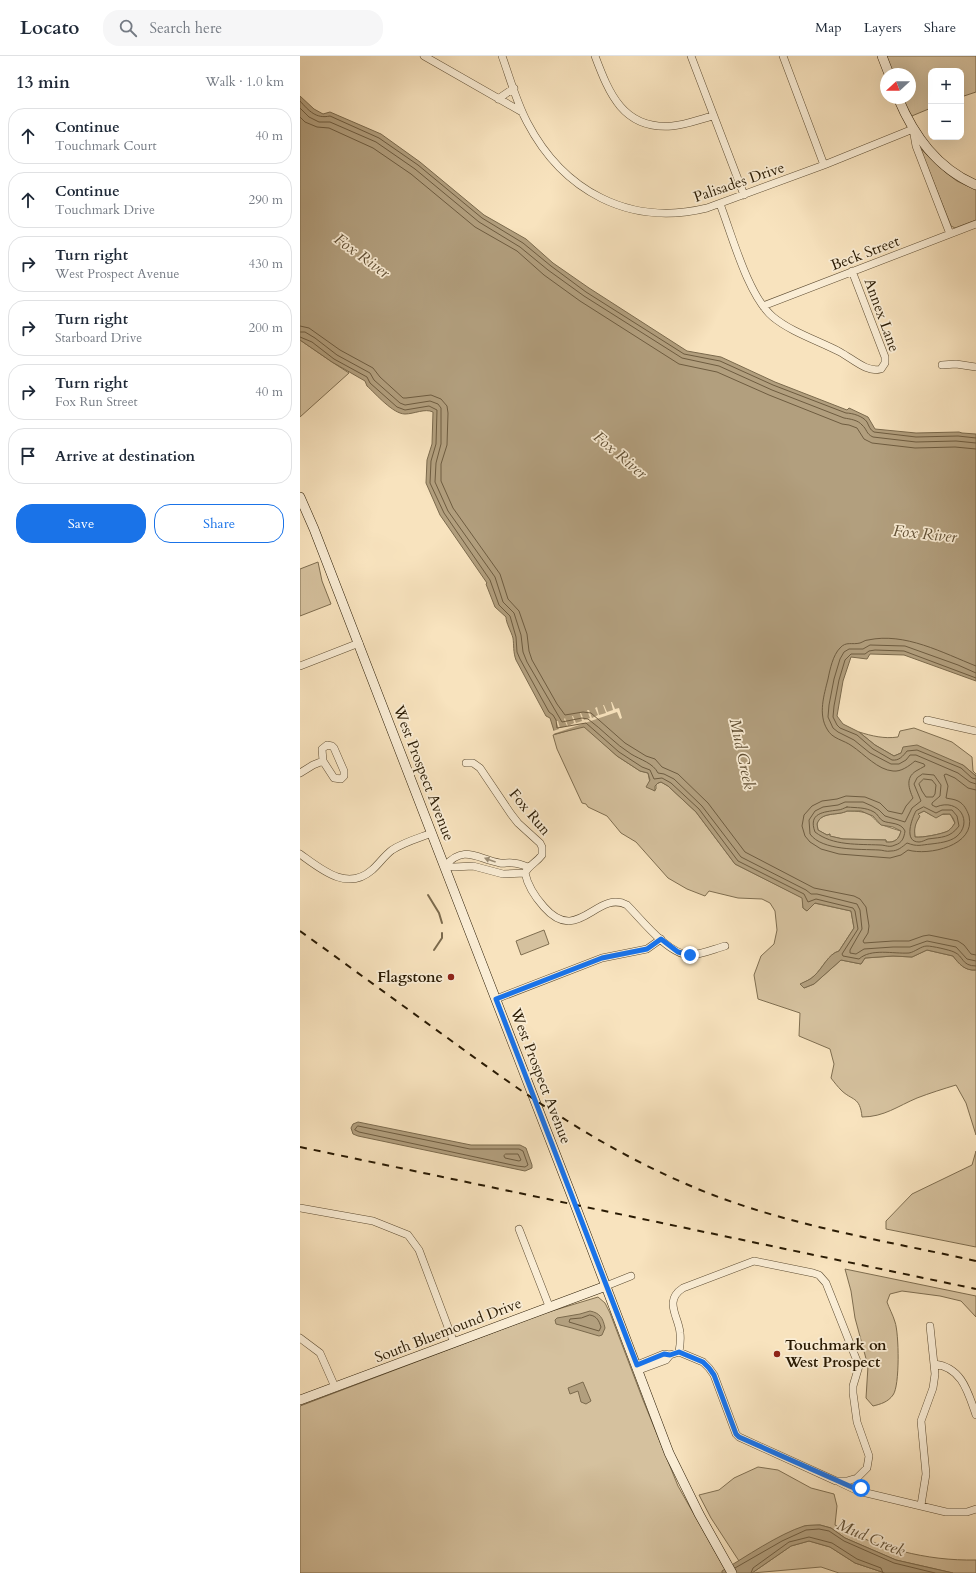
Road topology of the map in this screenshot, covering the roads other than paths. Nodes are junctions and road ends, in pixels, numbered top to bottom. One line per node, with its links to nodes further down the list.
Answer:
1 (424, 56): 9 (street)
2 (502, 56): 8 (street, Palisades Drive)
3 (595, 56): 12 (street)
4 (691, 56): 12 (street)
5 (783, 56): 14 (street)
6 (882, 56): 7 (main road)
7 (887, 68)
8 (514, 88): 9 (street); 11 (street, Palisades Drive)
9 (498, 99): 11 (street)
10 (901, 104): 13 (main road)
11 (522, 112): 17 (street, Palisades Drive)
12 (714, 116): 16 (street)
13 (913, 129): 14 (street, Palisades Drive); 15 (main road); 19 (street)
14 (824, 165): 16 (street, Palisades Drive)
15 (976, 185)
16 (744, 195): 17 (street, Palisades Drive)
17 (720, 204): 21 (street)
18 (976, 224): 19 (street, Beck Street)
19 (950, 234): 20 (street, Beck Street)
20 (852, 271): 21 (street, Beck Street); 21 (street, Annex Lane)
21 (763, 306)
22 (942, 365): 23 (street)
23 (976, 366)
24 (300, 497): 25 (main road, West Prospect Avenue)
25 (359, 643): 26 (street); 32 (main road, West Prospect Avenue)
26 (300, 666)
27 (927, 720): 28 (street)
28 (976, 730)
29 (324, 761): 29 (street); 31 (street)
30 (466, 763): 35 (street, Fox Run)
31 (300, 773)
32 (432, 833): 33 (street); 34 (main road, West Prospect Avenue)
33 (300, 854)
34 (444, 866): 35 (street); 35 (street, one-way to 34); 38 (main road, West Prospect Avenue)
35 (526, 870): 36 (street)
36 (661, 939): 37 (street); 38 (street)
37 (725, 946)
38 (496, 999): 42 (main road, West Prospect Avenue)
39 (300, 1208): 46 (street)
40 (519, 1229): 43 (street)
41 (631, 1276): 42 (street)
42 (606, 1286): 43 (main road, South Bluemound Drive); 49 (main road, West Prospect Avenue)
43 (549, 1306): 46 (main road, South Bluemound Drive)
44 (930, 1326): 48 (street)
45 (300, 1338): 50 (street)
46 (454, 1342): 50 (main road, South Bluemound Drive)
47 (679, 1352): 49 (street); 53 (street); 54 (street)
48 (934, 1364): 52 (street); 56 (street)
49 (638, 1368): 58 (main road, West Prospect Avenue)
50 (335, 1387): 51 (main road, South Bluemound Drive)
51 (300, 1400)
52 (976, 1415)
53 (865, 1470): 54 (street); 55 (street)
54 (836, 1481): 55 (street)
55 (863, 1492): 56 (street)
56 (921, 1505): 57 (street)
57 (976, 1509)
58 (730, 1567): 59 (main road, West Prospect Avenue)
59 (739, 1573)

